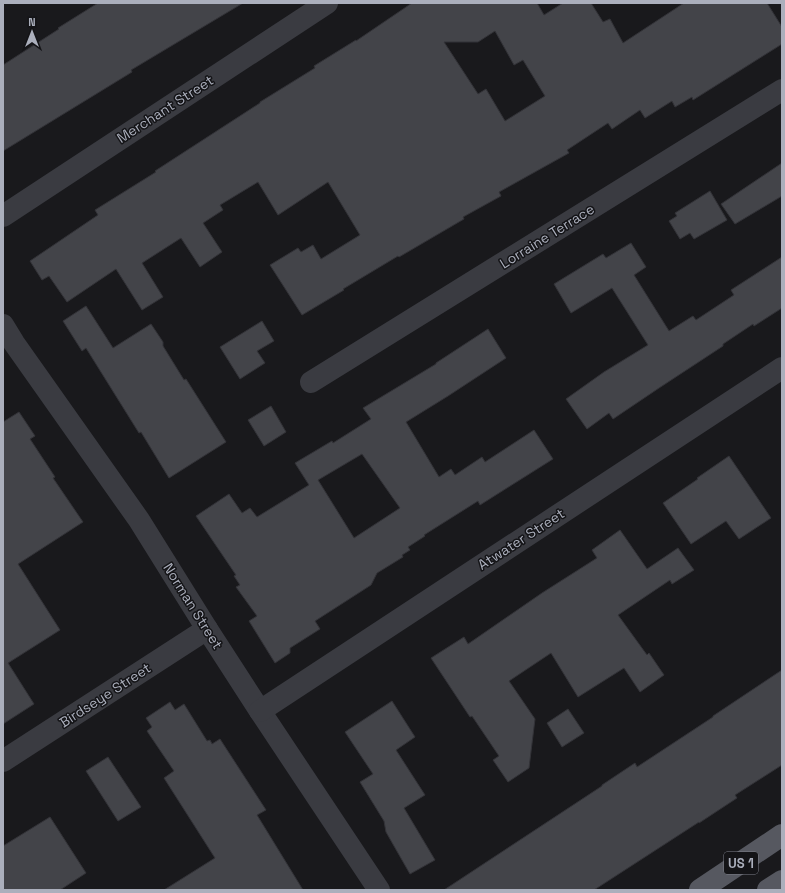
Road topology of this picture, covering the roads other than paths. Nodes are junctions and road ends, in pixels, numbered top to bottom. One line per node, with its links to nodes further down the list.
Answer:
1 (327, 3): 3 (street, Merchant Street)
2 (782, 90): 7 (street, Lorraine Terrace)
3 (3, 216)
4 (3, 325): 5 (street, Norman Street)
5 (9, 347): 8 (street, Norman Street)
6 (782, 368): 9 (street, Atwater Street)
7 (311, 382)
8 (207, 629): 9 (street, Norman Street); 10 (street, Birdseye Street)
9 (260, 711): 13 (street, Norman Street)
10 (3, 761)
11 (782, 835): 14 (main road, US 1)
12 (782, 881): 15 (main road, US 1)
13 (379, 890)
14 (700, 890)
15 (768, 890)

